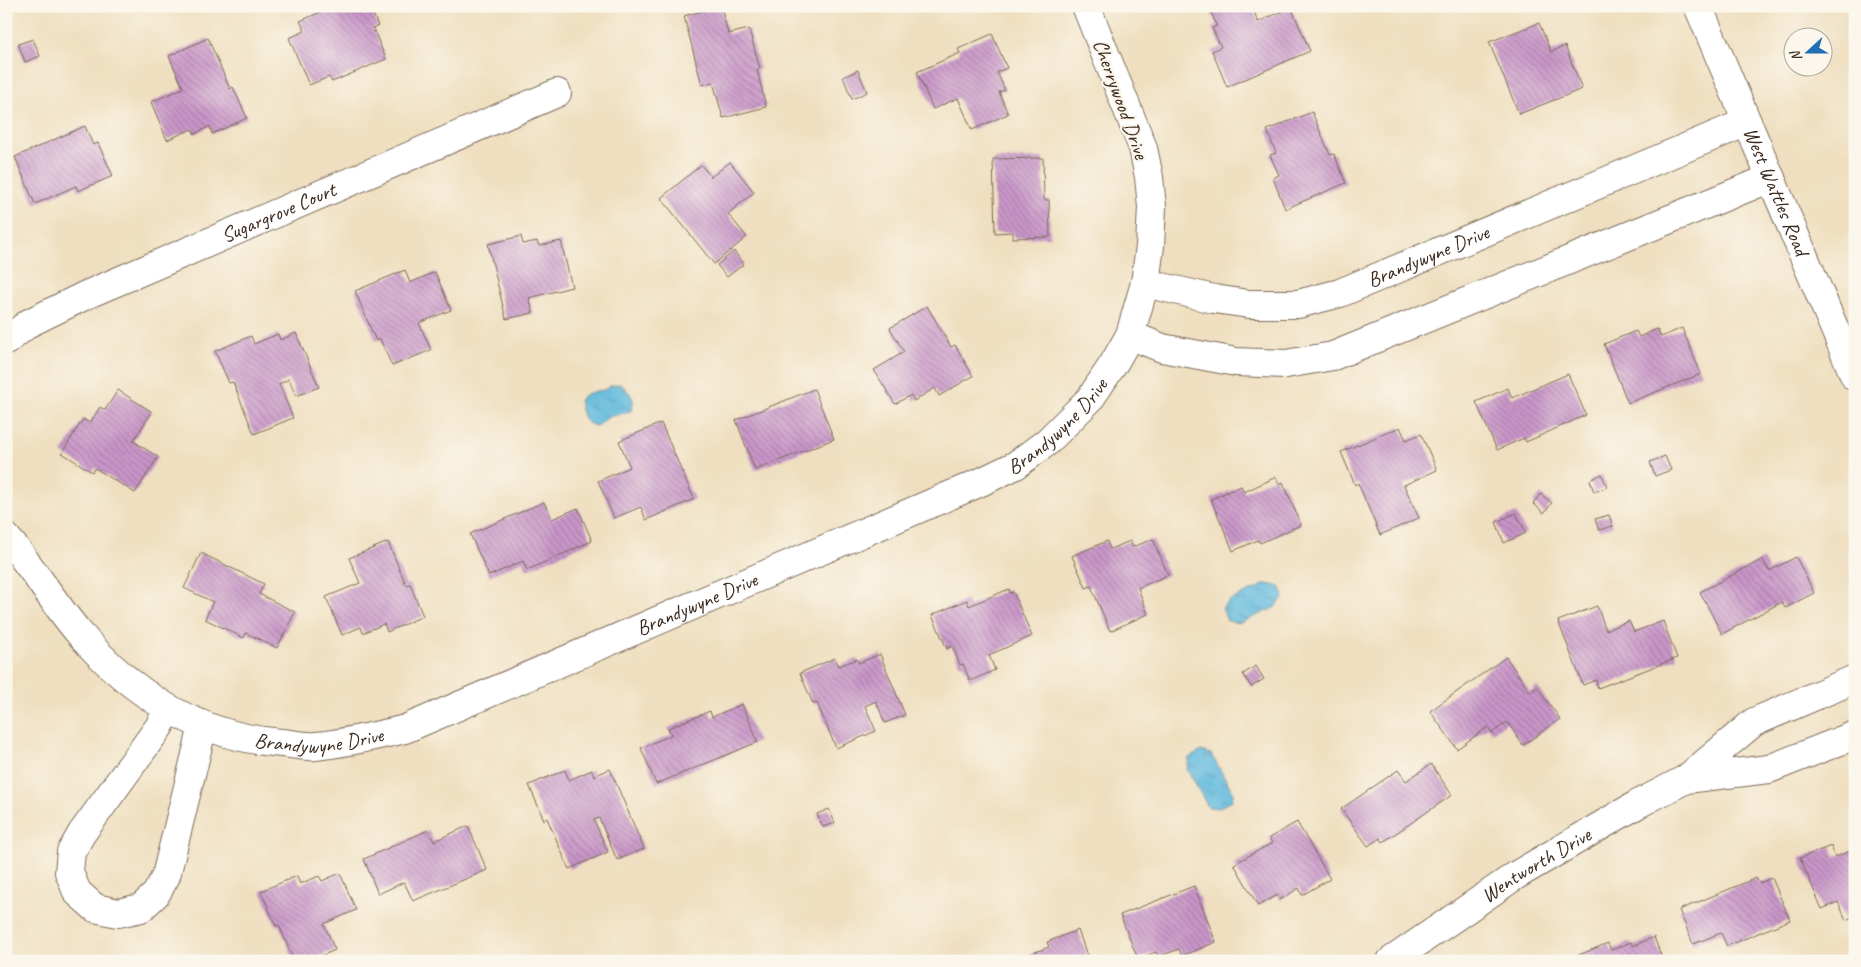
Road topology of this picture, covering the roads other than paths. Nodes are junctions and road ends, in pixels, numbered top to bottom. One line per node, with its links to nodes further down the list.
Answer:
1 (1086, 6): 6 (street, Cherrywood Drive)
2 (1698, 6): 4 (street, West Wattles Road)
3 (557, 93): 8 (street, Sugargrove Court)
4 (1748, 122): 5 (street, West Wattles Road); 6 (street, Brandywyne Drive)
5 (1771, 178): 7 (street); 9 (street, West Wattles Road)
6 (1145, 283): 7 (street, Brandywyne Drive)
7 (1130, 335): 13 (street, Brandywyne Drive)
8 (6, 341)
9 (1855, 377)
10 (6, 537): 12 (street, Brandywyne Drive)
11 (1855, 679): 15 (street, Wentworth Drive)
12 (168, 710): 13 (street, Brandywyne Drive); 13 (street)
13 (203, 726)
14 (1855, 735): 15 (street, Wentworth Drive)
15 (1686, 779): 16 (street, Wentworth Drive)
16 (1391, 961)

